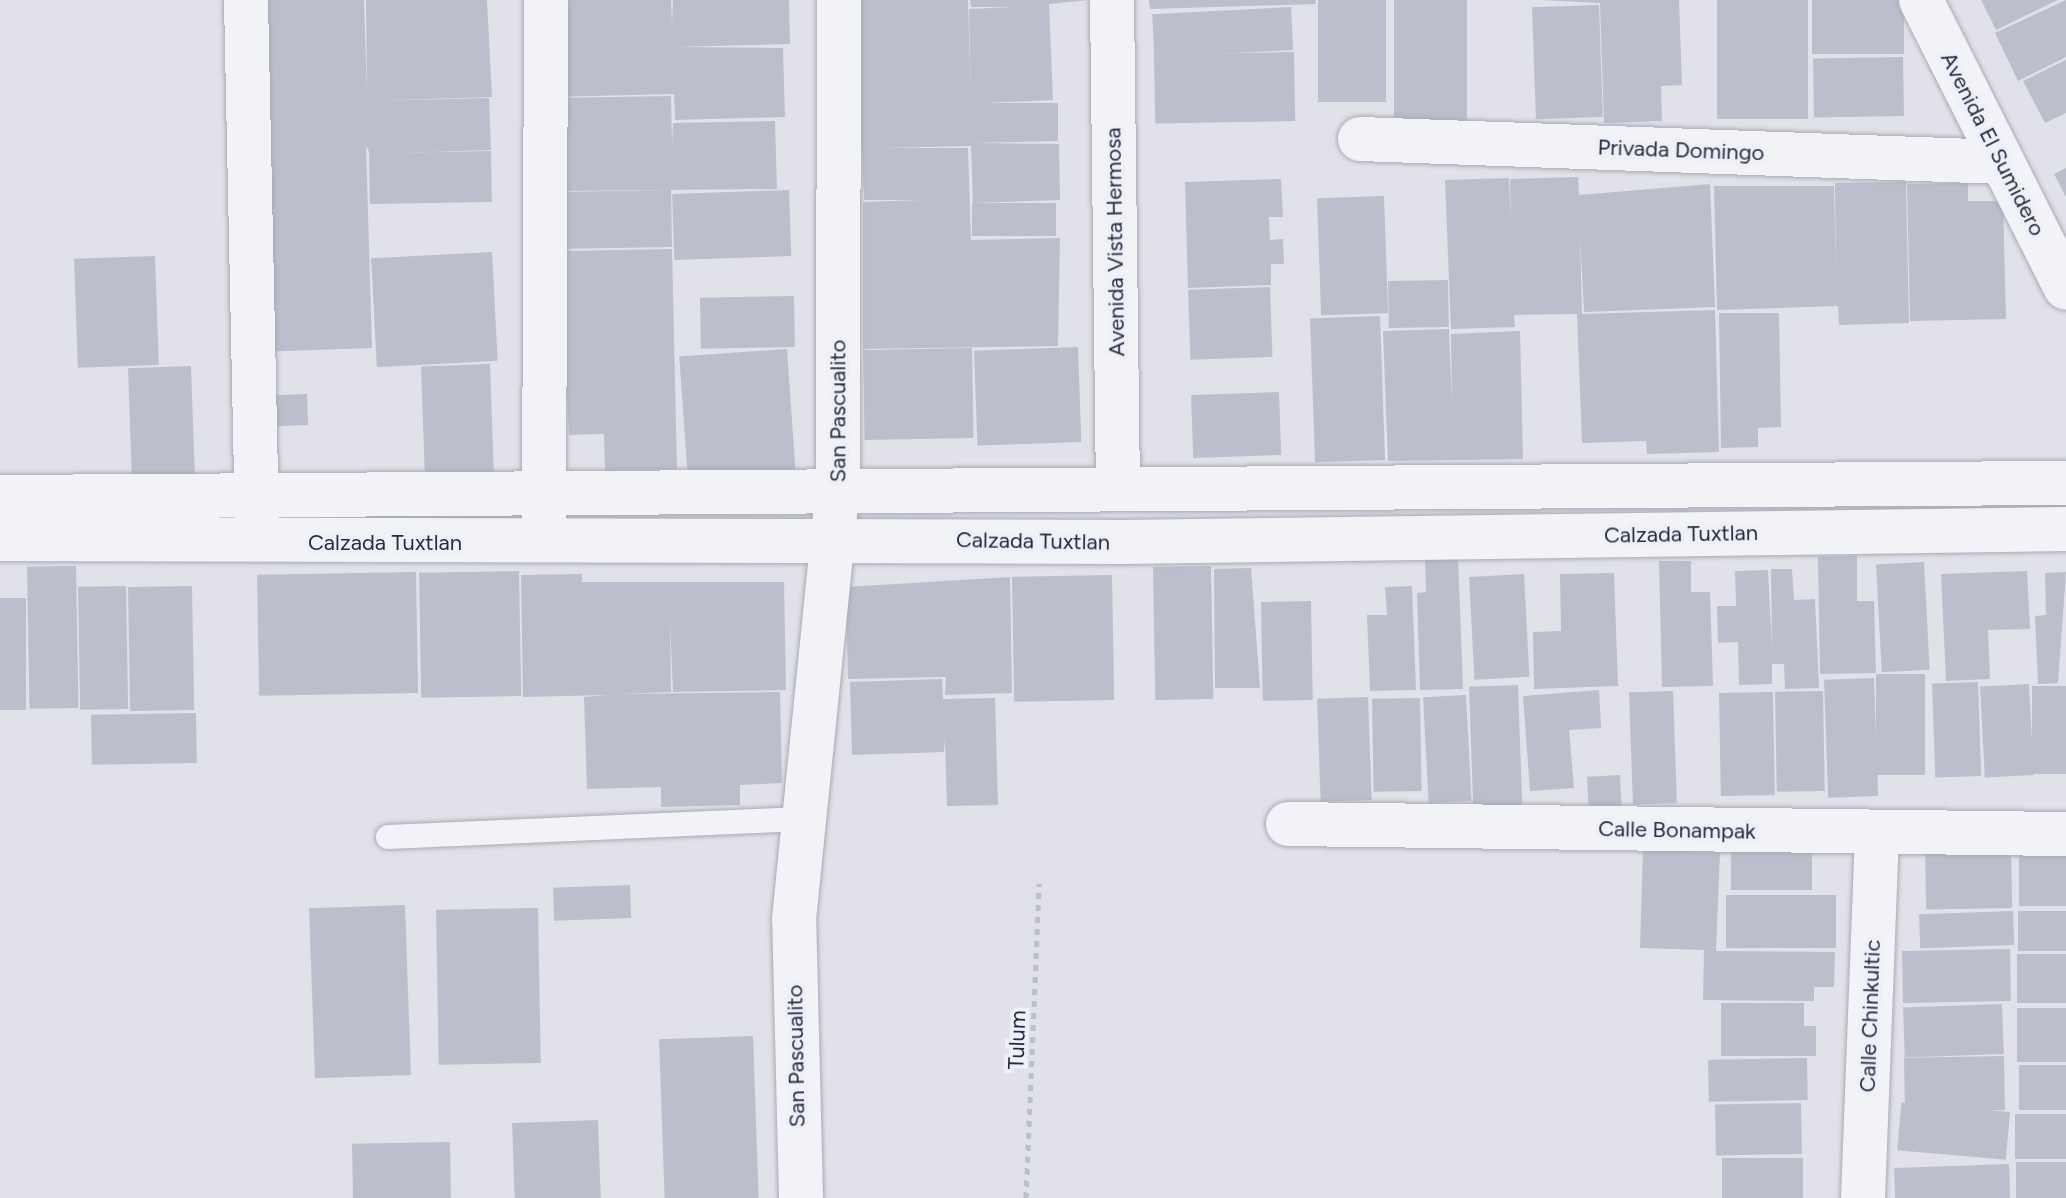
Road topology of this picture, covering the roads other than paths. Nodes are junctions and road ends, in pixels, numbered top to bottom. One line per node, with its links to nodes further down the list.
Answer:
1 (246, 0): 13 (street)
2 (546, 0): 12 (street)
3 (839, 0): 11 (street, San Pascualito)
4 (1112, 0): 10 (street, Avenida Vista Hermosa)
5 (1921, 0): 7 (street, Avenida El Sumidero)
6 (1360, 139): 7 (street, Privada Domingo)
7 (2002, 162): 8 (street, Avenida El Sumidero)
8 (2066, 288)
9 (2066, 483): 10 (street)
10 (1118, 484): 11 (street)
11 (838, 489): 12 (street); 17 (street, San Pascualito)
12 (543, 494): 13 (street); 18 (street)
13 (257, 496): 14 (street); 19 (street)
14 (0, 497)
15 (2066, 529): 17 (street, Calzada Tuxtlan)
16 (0, 539): 19 (street, Calzada Tuxtlan)
17 (829, 539): 18 (street, Calzada Tuxtlan); 20 (street, San Pascualito)
18 (544, 541): 19 (street, Calzada Tuxtlan)
19 (257, 543)
20 (802, 819): 24 (lane); 25 (street, San Pascualito)
21 (1288, 824): 22 (street, Calle Bonampak)
22 (1877, 834): 23 (street, Calle Bonampak); 26 (street, Calle Chinkultic)
23 (2066, 834)
24 (388, 837)
25 (801, 1198)
26 (1863, 1198)

